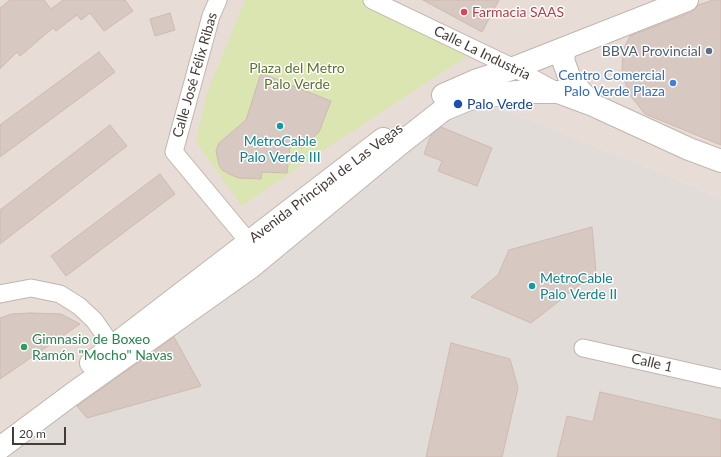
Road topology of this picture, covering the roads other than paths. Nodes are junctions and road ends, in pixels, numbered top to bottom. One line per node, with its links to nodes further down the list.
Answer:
1 (218, 0): 9 (street, Calle José Félix Ribas)
2 (372, 0): 5 (street, Calle La Industria)
3 (687, 0): 4 (street, Avenida Principal de Las Vegas)
4 (566, 48): 5 (street, Avenida Principal de Las Vegas); 7 (street, Calle La Industria)
5 (514, 68): 6 (street, Calle La Industria); 9 (street, Avenida Principal de Las Vegas)
6 (558, 92): 7 (street, Calle La Industria); 10 (street, Avenida Principal de Las Vegas)
7 (593, 105): 8 (street, Calle La Industria)
8 (721, 161)
9 (248, 241): 10 (street); 12 (street, Avenida Principal de Las Vegas)
10 (251, 267): 16 (street, Avenida Principal de Las Vegas)
11 (0, 294): 12 (street)
12 (113, 347): 15 (street, Avenida Principal de Las Vegas)
13 (583, 348): 14 (street, Calle 1)
14 (721, 379)
15 (0, 430)
16 (0, 448)

